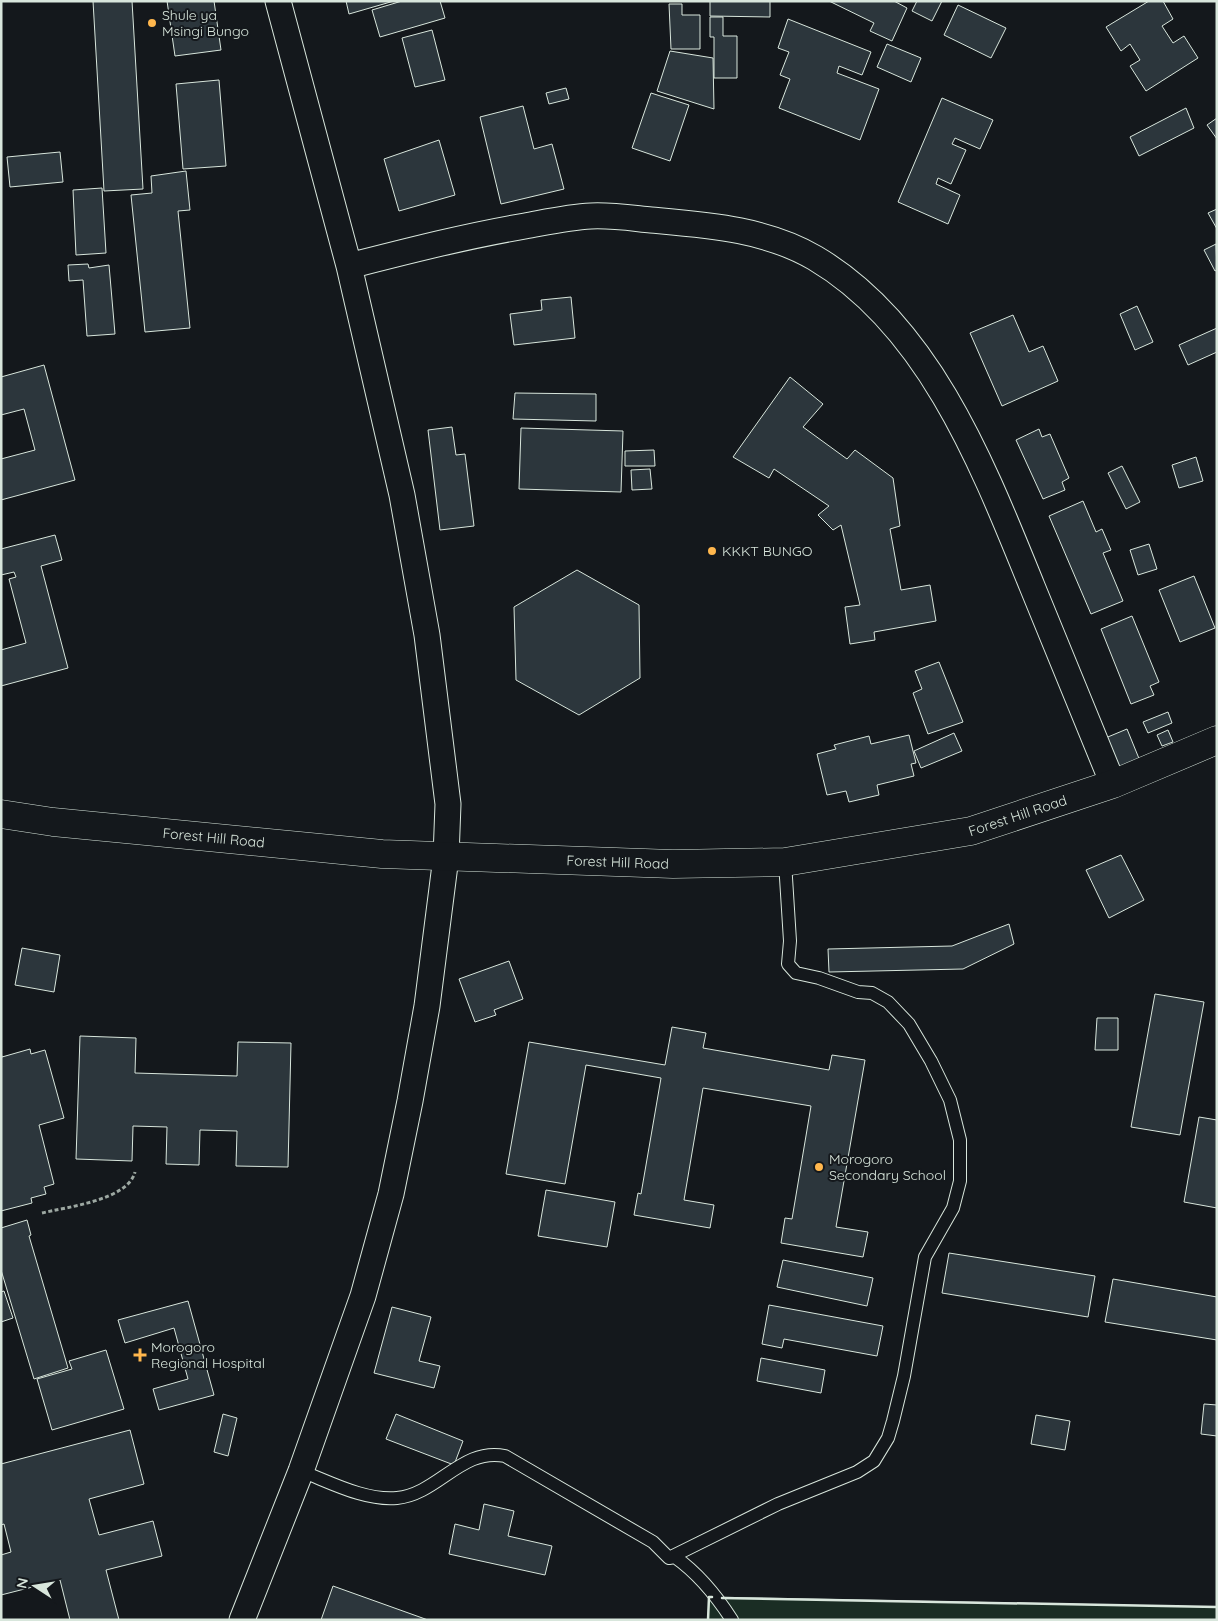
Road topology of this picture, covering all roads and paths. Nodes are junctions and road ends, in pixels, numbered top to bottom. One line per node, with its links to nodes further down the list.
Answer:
1 (278, 1): 2 (street)
2 (349, 266): 4 (street); 6 (street)
3 (1217, 740): 4 (street, Forest Hill Road)
4 (1113, 784): 7 (street, Forest Hill Road)
5 (1, 814): 6 (street, Forest Hill Road)
6 (446, 857): 7 (street, Forest Hill Road); 10 (street)
7 (785, 862): 11 (lane)
8 (135, 1172): 9 (path)
9 (42, 1213)
10 (301, 1471): 11 (lane); 12 (street)
11 (669, 1558): 13 (lane)
12 (242, 1620)
13 (732, 1620)

